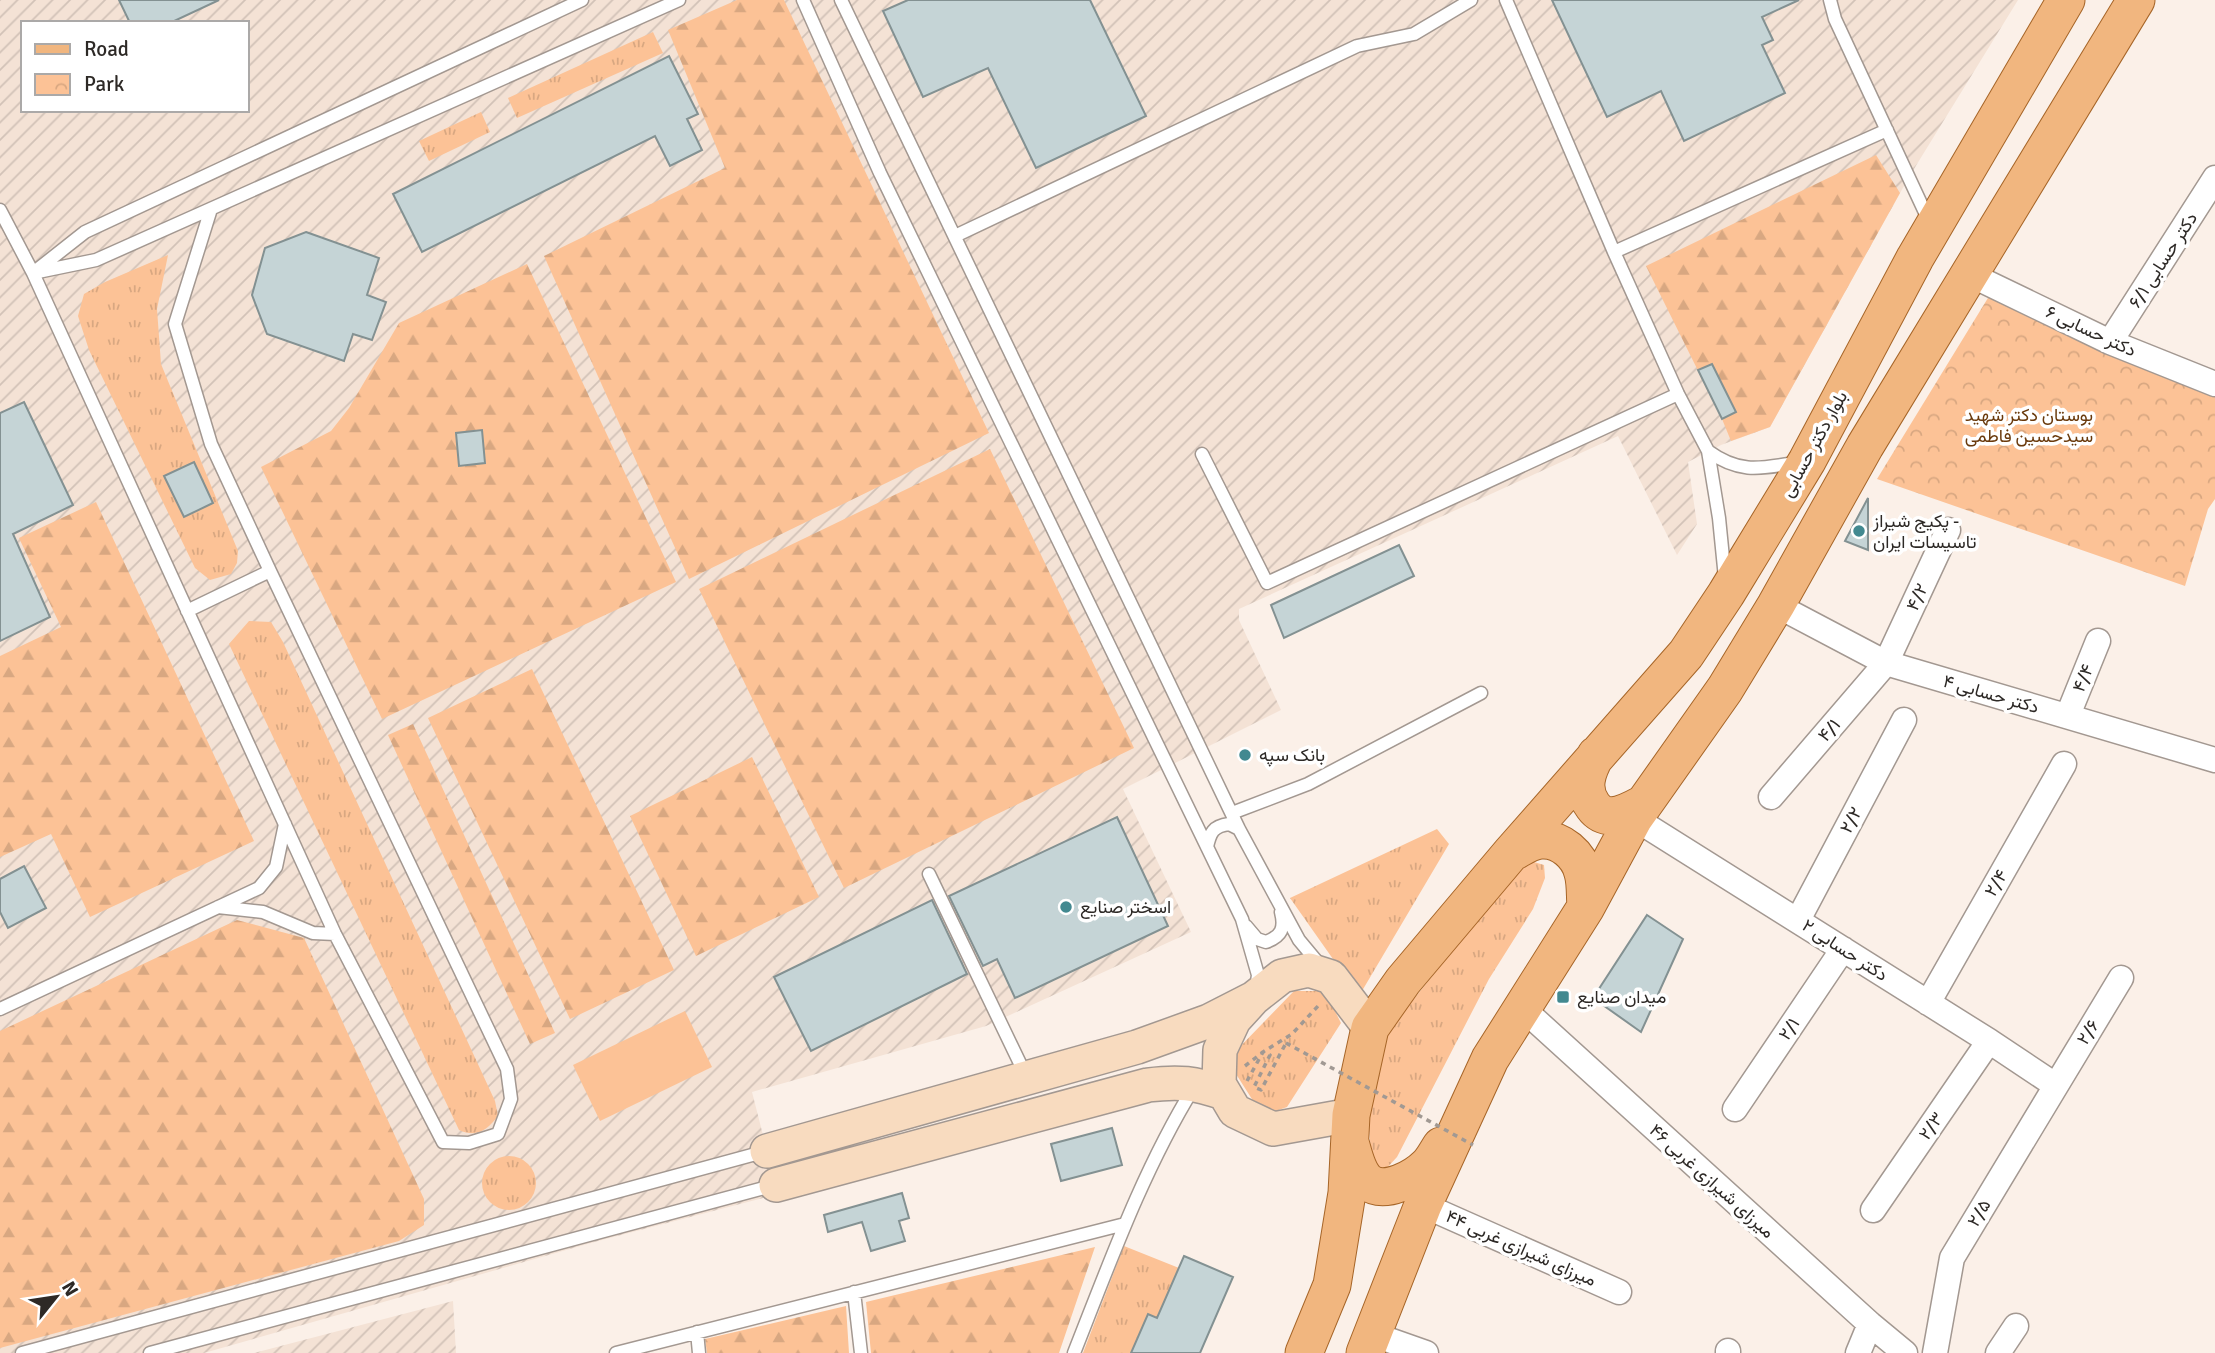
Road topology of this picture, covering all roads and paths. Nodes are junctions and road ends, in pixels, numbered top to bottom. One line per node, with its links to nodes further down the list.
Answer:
1 (582, 0): 17 (lane)
2 (678, 0): 12 (lane)
3 (803, 0): 44 (lane)
4 (841, 0): 15 (lane)
5 (1471, 0): 15 (lane)
6 (1506, 0): 16 (lane)
7 (1830, 0): 10 (lane)
8 (2066, 0): 14 (main road, بلوار دکتر حسابی)
9 (2136, 0): 18 (main road)
10 (1887, 130): 14 (lane); 16 (lane)
11 (2215, 178): 19 (street, ۶/۱ دکتر حسابی)
12 (211, 209): 17 (lane); 26 (lane)
13 (0, 210): 17 (lane)
14 (1933, 228): 24 (main road, بلوار دکتر حسابی)
15 (955, 236): 41 (lane)
16 (1614, 252): 21 (lane)
17 (33, 273): 29 (lane)
18 (1969, 274): 19 (street, ۶ دکتر حسابی); 27 (main road)
19 (2110, 342): 20 (street, ۶ دکتر حسابی)
20 (2215, 384)
21 (1678, 394): 22 (lane); 23 (lane)
22 (1708, 451): 24 (lane); 28 (lane)
23 (1202, 454)
24 (1807, 461): 28 (main road, بلوار دکتر حسابی)
25 (1948, 530): 32 (street, ۴/۲)
26 (270, 571): 29 (lane); 52 (lane)
27 (1776, 606): 31 (main road); 32 (street, دکتر حسابی ۴)
28 (1717, 608): 31 (main road); 36 (main road, بلوار دکتر حسابی)
29 (187, 611): 42 (lane)
30 (2098, 641): 34 (street, ۴/۴)
31 (1751, 647): 40 (main road)
32 (1886, 663): 34 (street, دکتر حسابی ۴); 39 (street, ۴/۱)
33 (1481, 693): 41 (lane)
34 (2068, 715): 37 (street, دکتر حسابی ۴)
35 (1904, 720): 50 (street, ۲/۲)
36 (1597, 754): 40 (main road); 45 (main road, بلوار دکتر حسابی)
37 (2215, 760)
38 (2064, 764): 57 (street, ۲/۴)
39 (1771, 797)
40 (1639, 811): 49 (main road); 50 (street, دکتر حسابی ۲)
41 (1232, 813): 43 (lane)
42 (285, 824): 48 (lane); 52 (lane)
43 (1239, 829): 44 (lane); 47 (lane)
44 (1207, 847): 51 (lane)
45 (1511, 853): 49 (main road); 60 (main road)
46 (929, 874): 63 (lane)
47 (1279, 903): 51 (lane); 55 (lane)
48 (218, 907): 52 (lane); 59 (lane)
49 (1586, 907): 58 (main road)
50 (1798, 920): 53 (street, دکتر حسابی ۲)
51 (1243, 923): 56 (lane)
52 (335, 934)
53 (1843, 949): 57 (street, دکتر حسابی ۲); 66 (street, ۲/۱)
54 (2121, 978): 65 (street, ۲/۶)
55 (1334, 981): 56 (street); 60 (street); 62 (path)
56 (1254, 999): 63 (street); 64 (street)
57 (1928, 1003): 61 (street, دکتر حسابی ۲)
58 (1521, 1007): 68 (main road); 76 (street, میرزای شیرازی غربی ۴۶)
59 (0, 1009)
60 (1370, 1028): 67 (main road)
61 (1989, 1041): 65 (street, دکتر حسابی ۲); 72 (street, ۲/۳)
62 (1263, 1052): 64 (path); 64 (path); 68 (path, bridge)
63 (1027, 1078): 69 (street)
64 (1225, 1084): 67 (street); 70 (street); 73 (lane)
65 (2055, 1085): 90 (street, ۲/۵)
66 (1735, 1109)
67 (1350, 1126): 68 (main road); 86 (main road)
68 (1468, 1129): 71 (main road)
69 (767, 1150): 80 (lane)
70 (776, 1185): 81 (lane)
71 (1423, 1205): 75 (street, میرزای شیرازی غربی ۴۴); 79 (main road)
72 (1873, 1210)
73 (1125, 1223): 74 (lane); 85 (lane)
74 (854, 1292): 78 (lane); 84 (lane)
75 (1619, 1292)
76 (1870, 1324): 88 (street); 89 (street, میرزای شیرازی غربی ۴۶)
77 (2016, 1326): 91 (street)
78 (697, 1332): 82 (lane); 83 (lane)
79 (1369, 1344): 87 (street)
80 (22, 1353)
81 (150, 1353)
82 (616, 1353)
83 (699, 1353)
84 (861, 1353)
85 (1074, 1353)
86 (1304, 1353)
87 (1426, 1353)
88 (1858, 1353)
89 (1905, 1353)
90 (1935, 1353)
91 (1998, 1353)

